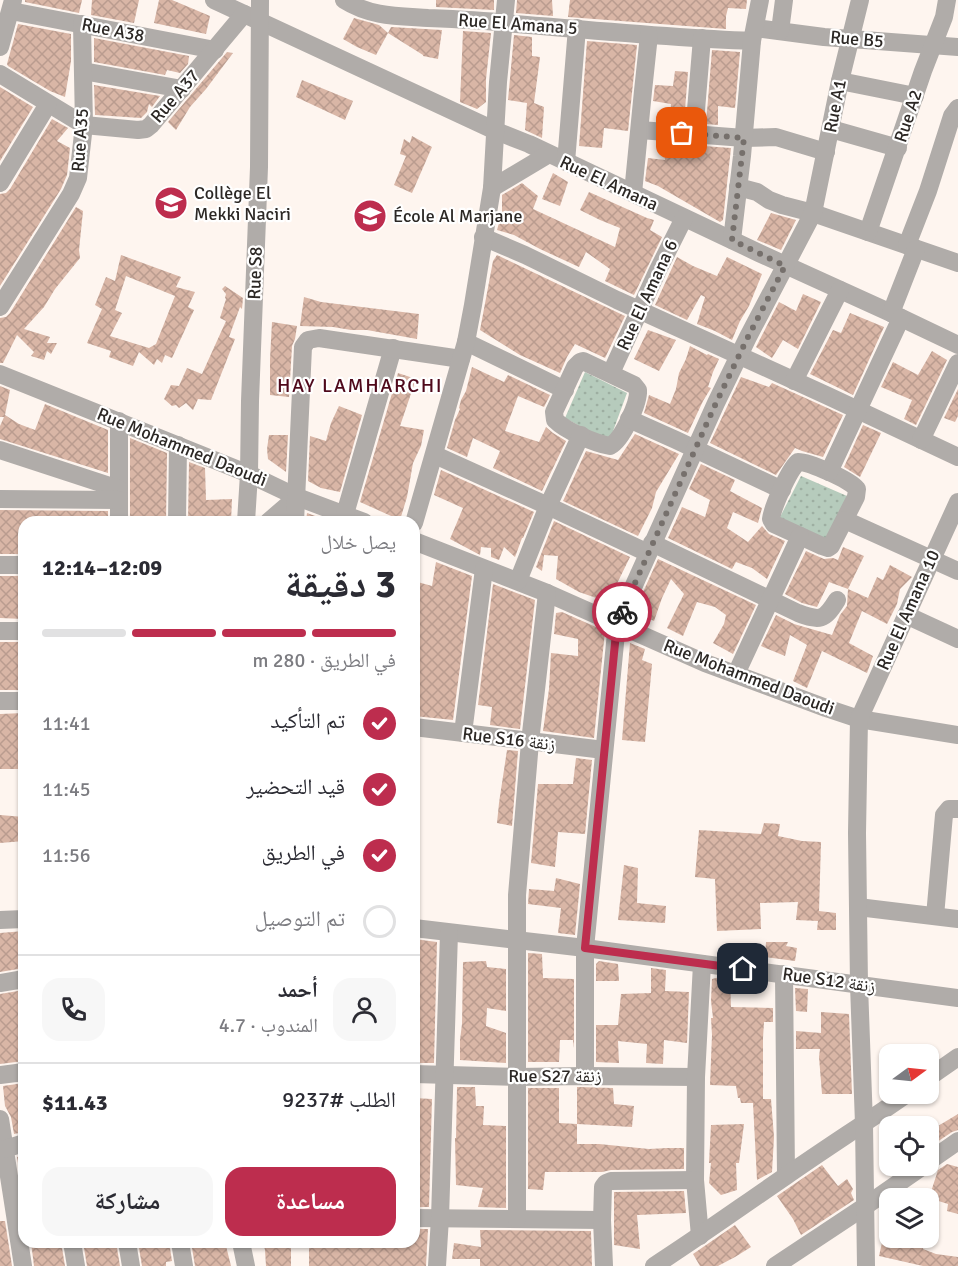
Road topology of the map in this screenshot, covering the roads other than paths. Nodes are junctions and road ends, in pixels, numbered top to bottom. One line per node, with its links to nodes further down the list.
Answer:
1 (214, 0): 11 (street, Rue El Amana)
2 (260, 0): 11 (street, Rue S8)
3 (344, 0): 9 (street, Rue El Amana 5)
4 (506, 0): 12 (street)
5 (760, 0): 17 (street)
6 (784, 0): 15 (street)
7 (860, 0): 19 (street, Rue A1)
8 (12, 5): 13 (street, Rue A38); 20 (street)
9 (386, 8): 12 (street, Rue El Amana 5)
10 (950, 12): 21 (street, Rue A2)
11 (252, 18): 23 (street, Rue A37); 34 (street, Rue El Amana); 77 (street, Rue S8)
12 (504, 22): 14 (street, Rue El Amana 5); 34 (street)
13 (82, 24): 23 (street, Rue A38); 24 (street, Rue A35)
14 (577, 28): 16 (street, Rue El Amana 5); 40 (street)
15 (780, 31): 17 (street, Rue B5); 19 (street, Rue B5)
16 (649, 35): 18 (street, Rue El Amana 5); 33 (street)
17 (754, 35): 18 (street, Rue El Amana 5); 36 (street)
18 (702, 38): 35 (street)
19 (849, 39): 21 (street, Rue B5); 26 (street, Rue A1)
20 (1, 44)
21 (934, 46): 22 (street, Rue B5); 28 (street, Rue A2)
22 (958, 47)
23 (214, 50): 27 (street, Rue A37)
24 (83, 71): 27 (street); 31 (street, Rue A35)
25 (0, 74): 29 (street)
26 (840, 81): 28 (street); 32 (street, Rue A1)
27 (182, 89): 31 (street, Rue A37)
28 (915, 96): 37 (street, Rue A2)
29 (48, 104): 31 (street); 41 (street)
30 (955, 112): 50 (street)
31 (84, 125): 54 (street, Rue A35)
32 (831, 129): 37 (street); 38 (street, Rue A1)
33 (640, 130): 35 (street); 44 (street)
34 (496, 131): 39 (street, Rue El Amana); 43 (street)
35 (694, 134): 36 (street)
36 (744, 138): 38 (street); 42 (street)
37 (898, 148): 47 (street, Rue A2)
38 (826, 152): 45 (street, Rue A1)
39 (549, 154): 40 (street, Rue El Amana); 43 (street)
40 (566, 162): 44 (street, Rue El Amana)
41 (0, 183)
42 (738, 187): 45 (street); 49 (street)
43 (492, 188): 48 (street)
44 (633, 193): 46 (street, Rue El Amana)
45 (813, 213): 47 (street); 52 (street, Rue A1)
46 (684, 218): 49 (street, Rue El Amana); 55 (street, Rue El Amana 6)
47 (868, 232): 50 (street)
48 (483, 237): 55 (street); 59 (street)
49 (732, 240): 52 (street, Rue El Amana)
50 (911, 247): 51 (street); 56 (street)
51 (958, 263)
52 (785, 266): 53 (street, Rue El Amana); 60 (street, Rue A1)
53 (840, 290): 56 (street, Rue El Amana); 64 (street)
54 (0, 307)
55 (639, 310): 60 (street); 62 (street, Rue El Amana 6)
56 (896, 315): 57 (street, Rue El Amana); 66 (street)
57 (958, 345)
58 (393, 348): 59 (street); 80 (street); 84 (street)
59 (464, 351): 65 (street); 74 (street)
60 (739, 356): 64 (street); 72 (street, Rue A1)
61 (958, 363): 70 (street)
62 (611, 373): 65 (street); 67 (street)
63 (0, 374): 68 (street, Rue Mohammed Daoudi)
64 (794, 381): 66 (street)
65 (565, 390): 69 (street)
66 (859, 410): 70 (street); 76 (street)
67 (629, 419): 69 (street); 72 (street)
68 (119, 421): 71 (street, Rue Mohammed Daoudi); 79 (street)
69 (581, 435): 83 (street)
70 (921, 440): 75 (street)
71 (178, 445): 77 (street, Rue Mohammed Daoudi); 86 (street)
72 (696, 449): 78 (street); 95 (street, Rue A1)
73 (0, 450): 79 (street)
74 (435, 456): 83 (street); 91 (street)
75 (958, 457)
76 (829, 472): 78 (street); 92 (street)
77 (249, 474): 80 (street, Rue Mohammed Daoudi); 87 (street, Rue S8)
78 (782, 490): 93 (street)
79 (119, 495): 81 (street); 85 (street)
80 (297, 497): 84 (street, Rue Mohammed Daoudi); 88 (street); 89 (street)
81 (0, 499)
82 (958, 502): 96 (street, Rue El Amana 10)
83 (548, 506): 95 (street); 101 (street)
84 (345, 514): 90 (street, Rue Mohammed Daoudi)
85 (119, 516)
86 (177, 516)
87 (246, 516)
88 (275, 516)
89 (295, 516)
90 (350, 516)
91 (416, 516)
92 (845, 520): 93 (street); 96 (street)
93 (800, 536): 103 (street)
94 (420, 543): 99 (street, Rue Mohammed Daoudi)
95 (650, 548): 103 (street); 106 (street, Rue A1)
96 (932, 558): 100 (street); 105 (street, Rue El Amana 10)
97 (0, 565): 98 (street)
98 (18, 566)
99 (483, 569): 101 (street, Rue Mohammed Daoudi); 115 (street)
100 (958, 570)
101 (518, 581): 102 (street, Rue Mohammed Daoudi)
102 (547, 593): 106 (street, Rue Mohammed Daoudi); 117 (street)
103 (770, 599): 104 (street); 110 (street)
104 (837, 600)
105 (906, 615): 109 (street); 113 (street, Rue El Amana 10)
106 (617, 623): 110 (street, Rue Mohammed Daoudi); 118 (street, Rue A1)
107 (0, 631): 108 (street)
108 (18, 631)
109 (958, 639)
110 (736, 674): 113 (street, Rue Mohammed Daoudi)
111 (0, 701): 112 (street)
112 (18, 701)
113 (859, 719): 116 (street, Rue Mohammed Daoudi); 120 (street)
114 (420, 728): 115 (street, Rue S16 زنقة)
115 (463, 733): 117 (street, Rue S16 زنقة)
116 (958, 735)
117 (530, 742): 118 (street, Rue S16 زنقة); 127 (street)
118 (604, 750): 128 (street, Rue A1)
119 (958, 809): 121 (street)
120 (858, 907): 121 (street); 133 (street)
121 (936, 916): 123 (street)
122 (18, 919): 124 (street)
123 (958, 919)
124 (0, 920)
125 (420, 929): 126 (street, Rue S12 زنقة)
126 (449, 933): 127 (street, Rue S12 زنقة); 139 (street)
127 (517, 940): 128 (street, Rue S12 زنقة); 142 (street)
128 (585, 948): 129 (street, Rue S12 زنقة); 141 (street, Rue A1)
129 (702, 964): 130 (street, Rue S12 زنقة); 143 (street)
130 (784, 974): 133 (street, Rue S12 زنقة); 151 (street)
131 (18, 980): 132 (street)
132 (0, 983)
133 (859, 985): 134 (street, Rue S12 زنقة); 146 (street)
134 (958, 998)
135 (958, 1057): 136 (street)
136 (939, 1070)
137 (18, 1073): 140 (street)
138 (420, 1074): 139 (street, Rue S27 زنقة)
139 (445, 1074): 142 (street, Rue S27 زنقة); 157 (street)
140 (0, 1075)
141 (585, 1076): 142 (street, Rue S27 زنقة); 143 (street, Rue S27 زنقة)
142 (517, 1077): 158 (street)
143 (696, 1077): 153 (street)
144 (893, 1104): 146 (street)
145 (0, 1119): 149 (street)
146 (864, 1124): 151 (street); 154 (street)
147 (958, 1141): 150 (street)
148 (18, 1145): 149 (street)
149 (5, 1149): 155 (street)
150 (939, 1154)
151 (786, 1175): 160 (street)
152 (909, 1176): 154 (street)
153 (695, 1180): 159 (street); 160 (street)
154 (864, 1207): 175 (street); 176 (street)
155 (13, 1210): 161 (street)
156 (420, 1218): 157 (street)
157 (440, 1218): 158 (street); 172 (street)
158 (517, 1219): 159 (street)
159 (602, 1220): 173 (street)
160 (700, 1236): 174 (street)
161 (18, 1238)
162 (20, 1248): 167 (street)
163 (73, 1248): 168 (street)
164 (128, 1248): 169 (street)
165 (181, 1248): 170 (street)
166 (242, 1248): 171 (street)
167 (23, 1266)
168 (76, 1266)
169 (130, 1266)
170 (184, 1266)
171 (246, 1266)
172 (437, 1266)
173 (604, 1266)
174 (654, 1266)
175 (775, 1266)
176 (866, 1266)

